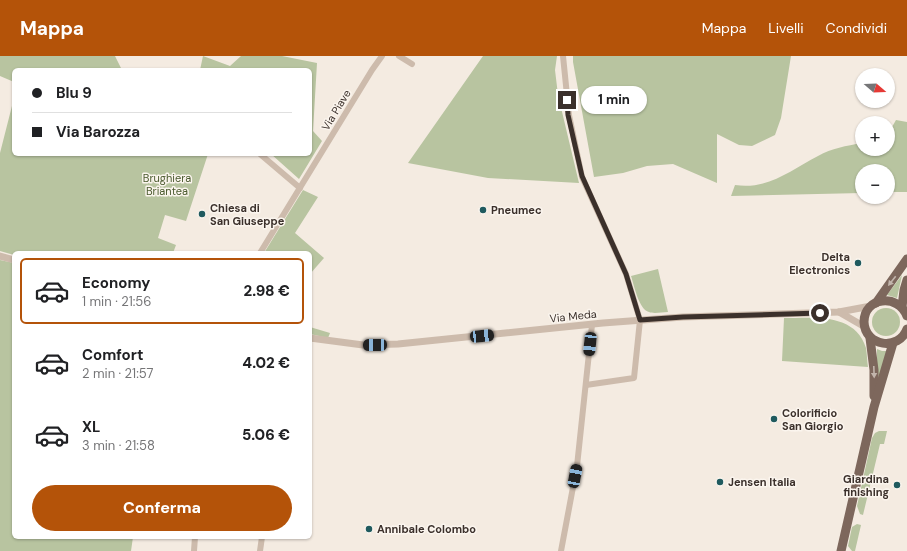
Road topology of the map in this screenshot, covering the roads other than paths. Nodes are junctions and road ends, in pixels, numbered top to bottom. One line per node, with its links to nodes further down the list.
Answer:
1 (376, 56): 2 (street); 5 (street)
2 (382, 56): 5 (street, Via Piave)
3 (399, 56): 6 (street)
4 (563, 56): 17 (street)
5 (376, 64): 8 (street, Via Piave)
6 (412, 64)
7 (262, 156): 8 (street)
8 (300, 188): 9 (street, Via Piave)
9 (261, 251)
10 (0, 256): 11 (street)
11 (12, 259)
12 (907, 259): 14 (main road, one-way to 14)
13 (907, 280): 15 (main road)
14 (874, 305): 15 (main road); 16 (street, Via Meda); 19 (main road)
15 (905, 311)
16 (839, 312): 17 (street, Via Meda); 19 (street)
17 (640, 320): 18 (street, Via Meda); 24 (street)
18 (592, 325): 21 (street, Via Meda); 24 (street)
19 (865, 327): 22 (main road)
20 (906, 332): 23 (main road)
21 (312, 338)
22 (870, 338): 23 (main road); 25 (main road, one-way to 25)
23 (893, 343): 25 (main road)
24 (586, 385): 30 (street)
25 (874, 407): 31 (main road)
26 (195, 539): 28 (street)
27 (262, 539): 29 (street)
28 (194, 551)
29 (260, 551)
30 (561, 551)
31 (841, 551)

